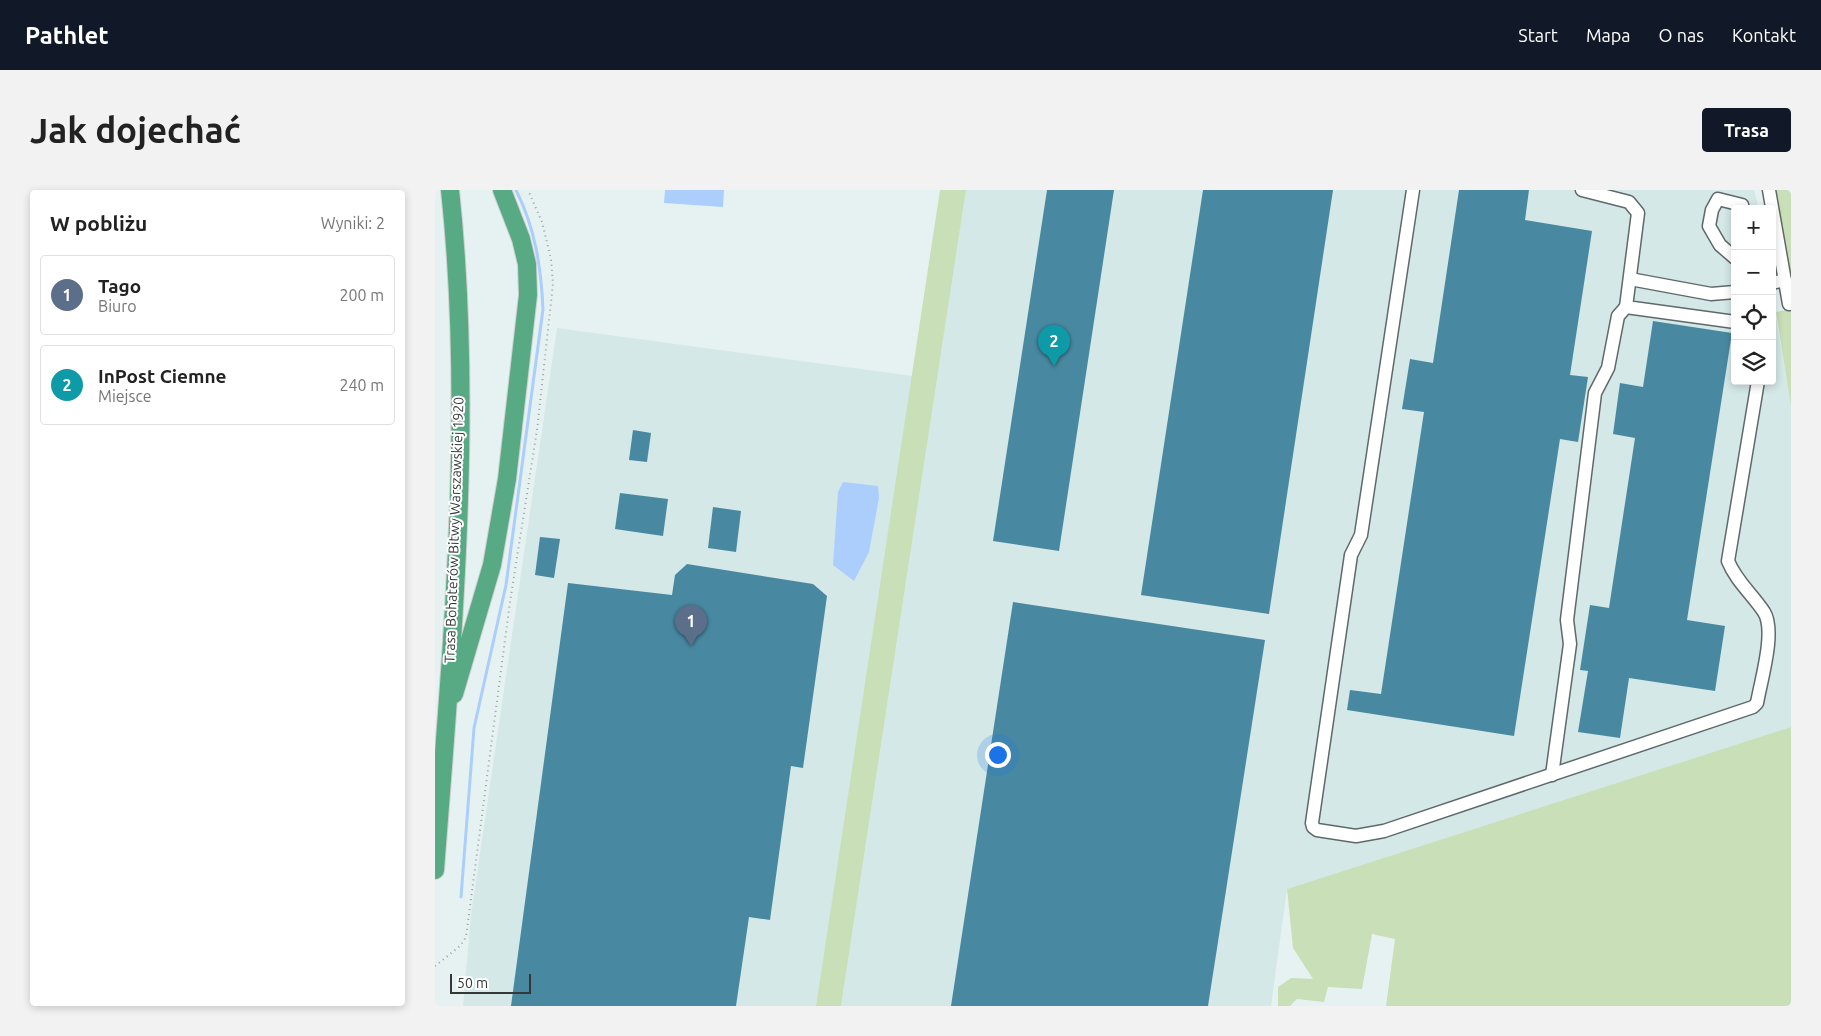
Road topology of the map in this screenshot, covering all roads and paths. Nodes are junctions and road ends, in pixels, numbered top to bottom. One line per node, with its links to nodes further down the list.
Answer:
1 (502, 190): 17 (highway)
2 (528, 190): 20 (path)
3 (1413, 190): 18 (street)
4 (1582, 190): 9 (street)
5 (1769, 190): 10 (street)
6 (450, 194): 17 (highway, Trasa Bohaterów Bitwy Warszawskiej 1920)
7 (1742, 205): 8 (street)
8 (1731, 255)
9 (1630, 279): 12 (street); 14 (street)
10 (1785, 280): 11 (street); 13 (street)
11 (1776, 283)
12 (1731, 292)
13 (1789, 304)
14 (1626, 307): 15 (street); 18 (street)
15 (1731, 321)
16 (1757, 385): 18 (street)
17 (446, 723): 19 (highway, Trasa Bohaterów Bitwy Warszawskiej 1920)
18 (1552, 775)
19 (435, 870)
20 (435, 966)

